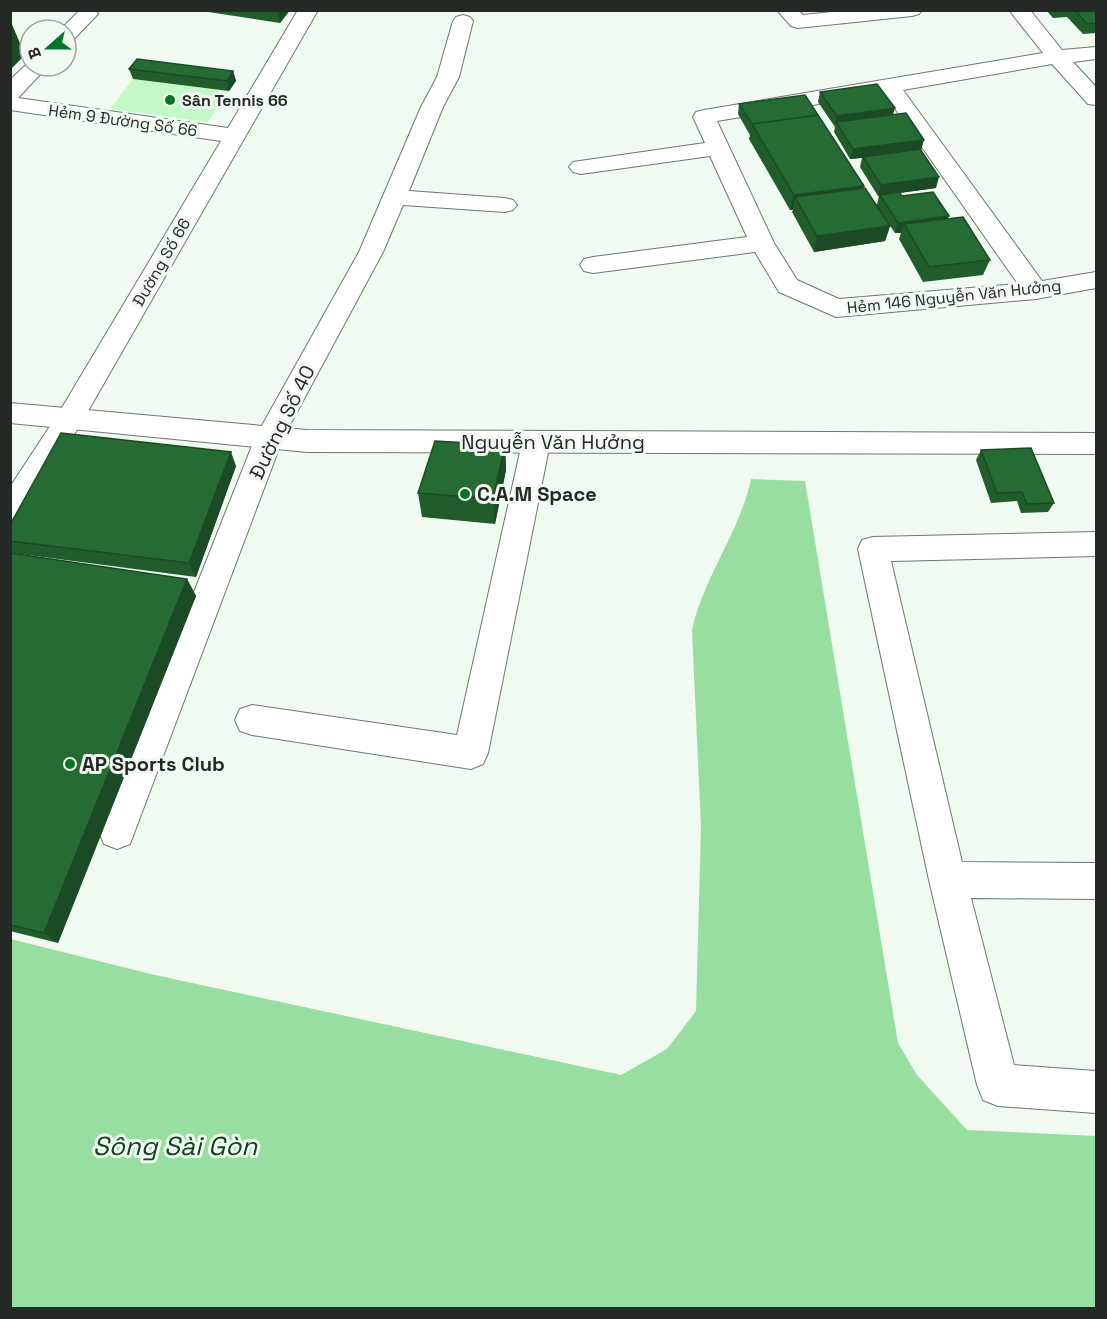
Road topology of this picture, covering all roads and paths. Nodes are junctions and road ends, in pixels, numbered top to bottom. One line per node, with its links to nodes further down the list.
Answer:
1 (308, 10): 15 (street, Đường Số 66)
2 (787, 10): 3 (street)
3 (912, 10)
4 (1019, 10): 9 (street)
5 (88, 14): 7 (street)
6 (463, 21): 18 (street, Đường Số 40)
7 (78, 24)
8 (1096, 53): 9 (street, Hẻm 146 Nguyễn Văn Hưởng)
9 (1057, 57): 11 (street, Hẻm 146 Nguyễn Văn Hưởng); 13 (street)
10 (25, 78): 12 (street)
11 (889, 85): 16 (street, Hẻm 146 Nguyễn Văn Hưởng); 23 (street)
12 (10, 93)
13 (1096, 99)
14 (10, 103): 15 (street, Hẻm 9 Đường Số 66)
15 (236, 136): 25 (street, Đường Số 66)
16 (718, 148): 17 (street); 20 (street, Hẻm 146 Nguyễn Văn Hưởng)
17 (581, 167)
18 (395, 197): 19 (street); 26 (street, Đường Số 40)
19 (505, 205)
20 (762, 243): 21 (street); 23 (street, Hẻm 146 Nguyễn Văn Hưởng)
21 (593, 265)
22 (1096, 280): 23 (street, Hẻm 146 Nguyễn Văn Hưởng)
23 (1036, 291)
24 (10, 413): 25 (street, Nguyễn Văn Hưởng)
25 (69, 418): 26 (street, Nguyễn Văn Hưởng); 29 (street, Đường Số 66)
26 (269, 438): 27 (street, Nguyễn Văn Hưởng); 32 (street, Đường Số 40)
27 (536, 443): 28 (street, Nguyễn Văn Hưởng); 31 (street)
28 (1096, 444)
29 (10, 512)
30 (1096, 544): 33 (street)
31 (252, 720)
32 (117, 832)
33 (948, 880): 34 (street); 35 (street)
34 (1096, 881)
35 (1096, 1092)

